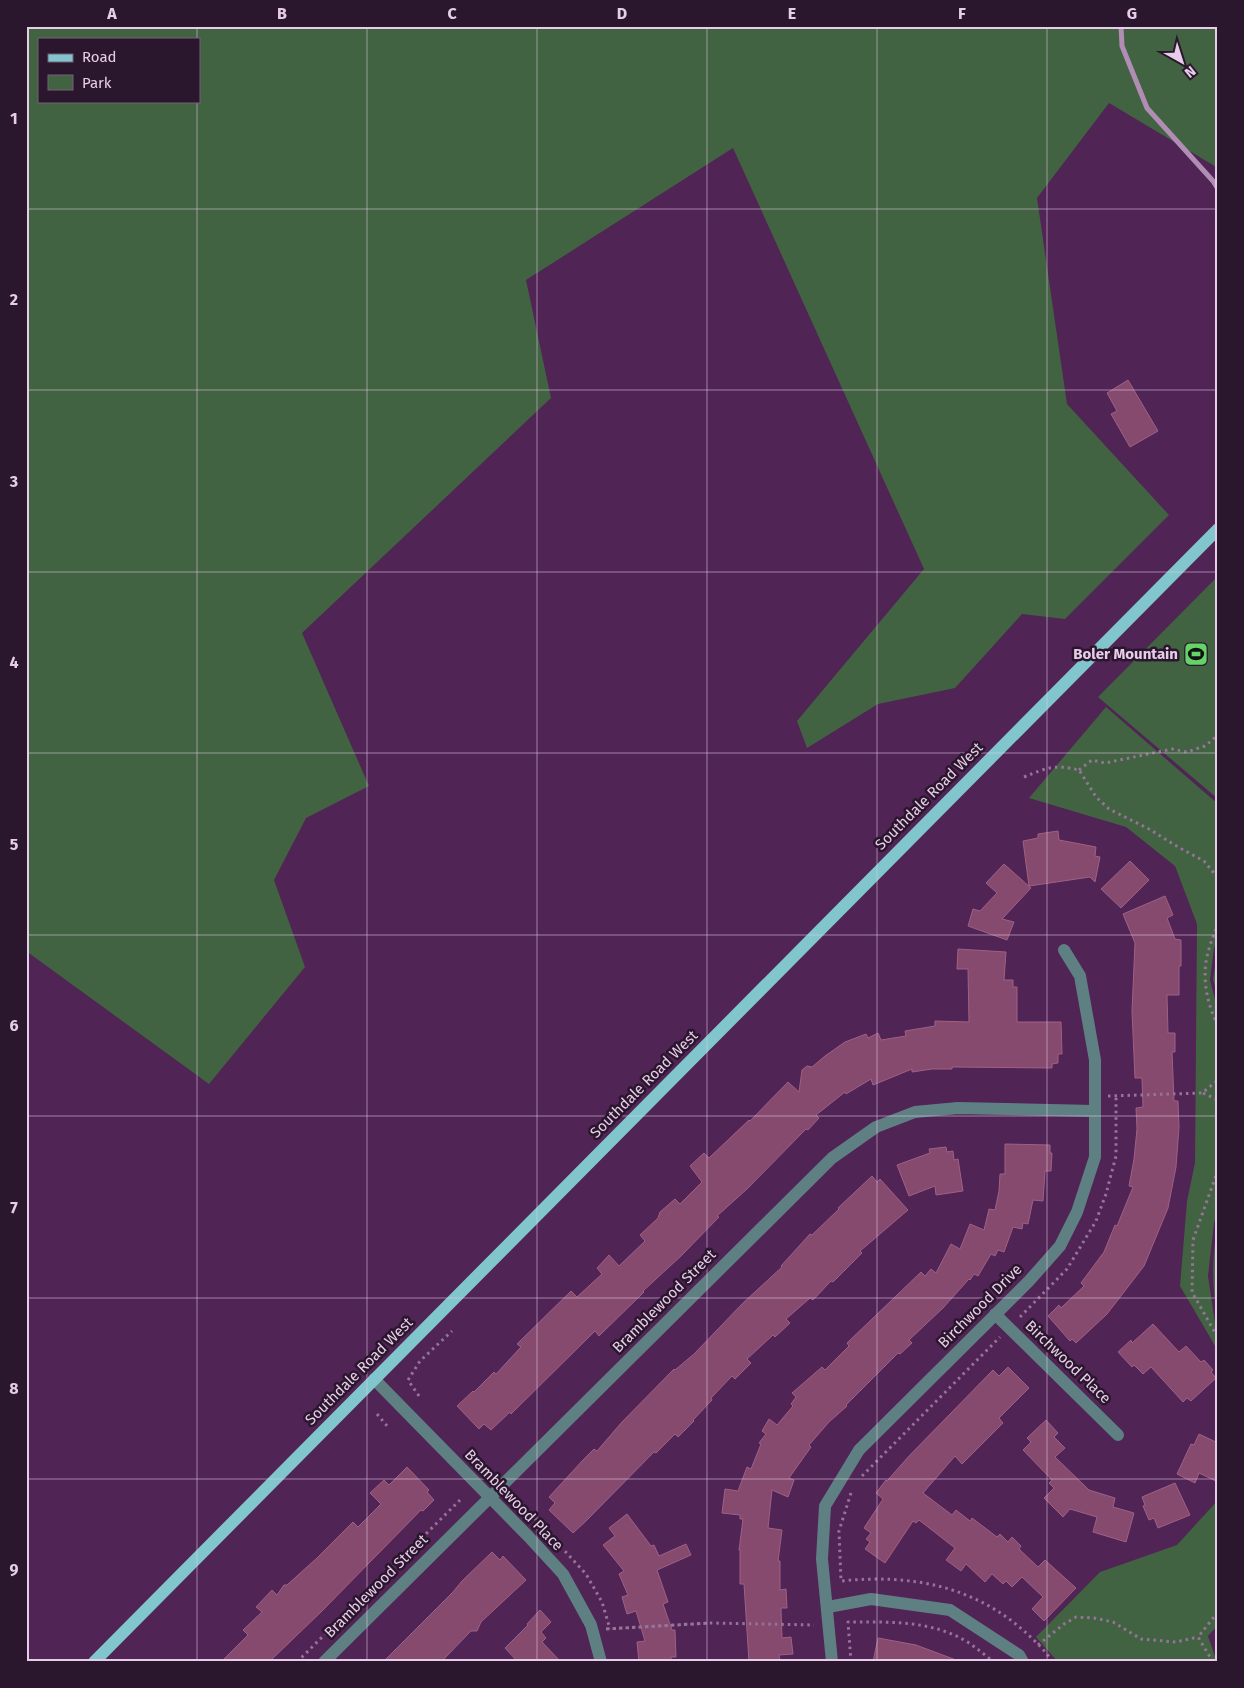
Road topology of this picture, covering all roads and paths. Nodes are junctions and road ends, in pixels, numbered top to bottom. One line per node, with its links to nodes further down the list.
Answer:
1 (1218, 529): 19 (main road, Southdale Road West)
2 (1218, 735): 3 (path)
3 (1079, 770): 4 (path); 5 (path)
4 (1024, 777)
5 (1218, 878)
6 (1218, 922): 8 (path)
7 (1064, 950): 11 (street, Birchwood Drive)
8 (1218, 1025)
9 (1218, 1080): 10 (path)
10 (1202, 1093): 11 (path); 12 (path)
11 (1094, 1096): 13 (street, Birchwood Drive)
12 (1218, 1100)
13 (1094, 1111): 15 (street, Birchwood Drive); 26 (street, Bramblewood Street)
14 (1218, 1170): 18 (path)
15 (995, 1314): 23 (street, Birchwood Place); 28 (street, Birchwood Drive)
16 (452, 1330): 20 (path)
17 (1000, 1338): 24 (path)
18 (1218, 1338)
19 (374, 1379): 26 (street, Bramblewood Place); 34 (main road, Southdale Road West)
20 (420, 1396)
21 (377, 1414): 22 (path)
22 (388, 1427)
23 (1118, 1435)
24 (858, 1482)
25 (853, 1488): 33 (path)
26 (489, 1496): 36 (street, Bramblewood Street); 37 (street, Bramblewood Place)
27 (460, 1500): 35 (path)
28 (828, 1607): 38 (street, Birchwood Drive); 41 (street)
29 (1218, 1612): 32 (path)
30 (710, 1623): 30 (path); 31 (path)
31 (815, 1625)
32 (1198, 1637): 33 (path); 43 (path)
33 (1038, 1645): 42 (path)
34 (94, 1662)
35 (297, 1662)
36 (324, 1662)
37 (601, 1662)
38 (832, 1662)
39 (851, 1662): 40 (path)
40 (994, 1662)
41 (1023, 1662)
42 (1053, 1662)
43 (1213, 1662)

